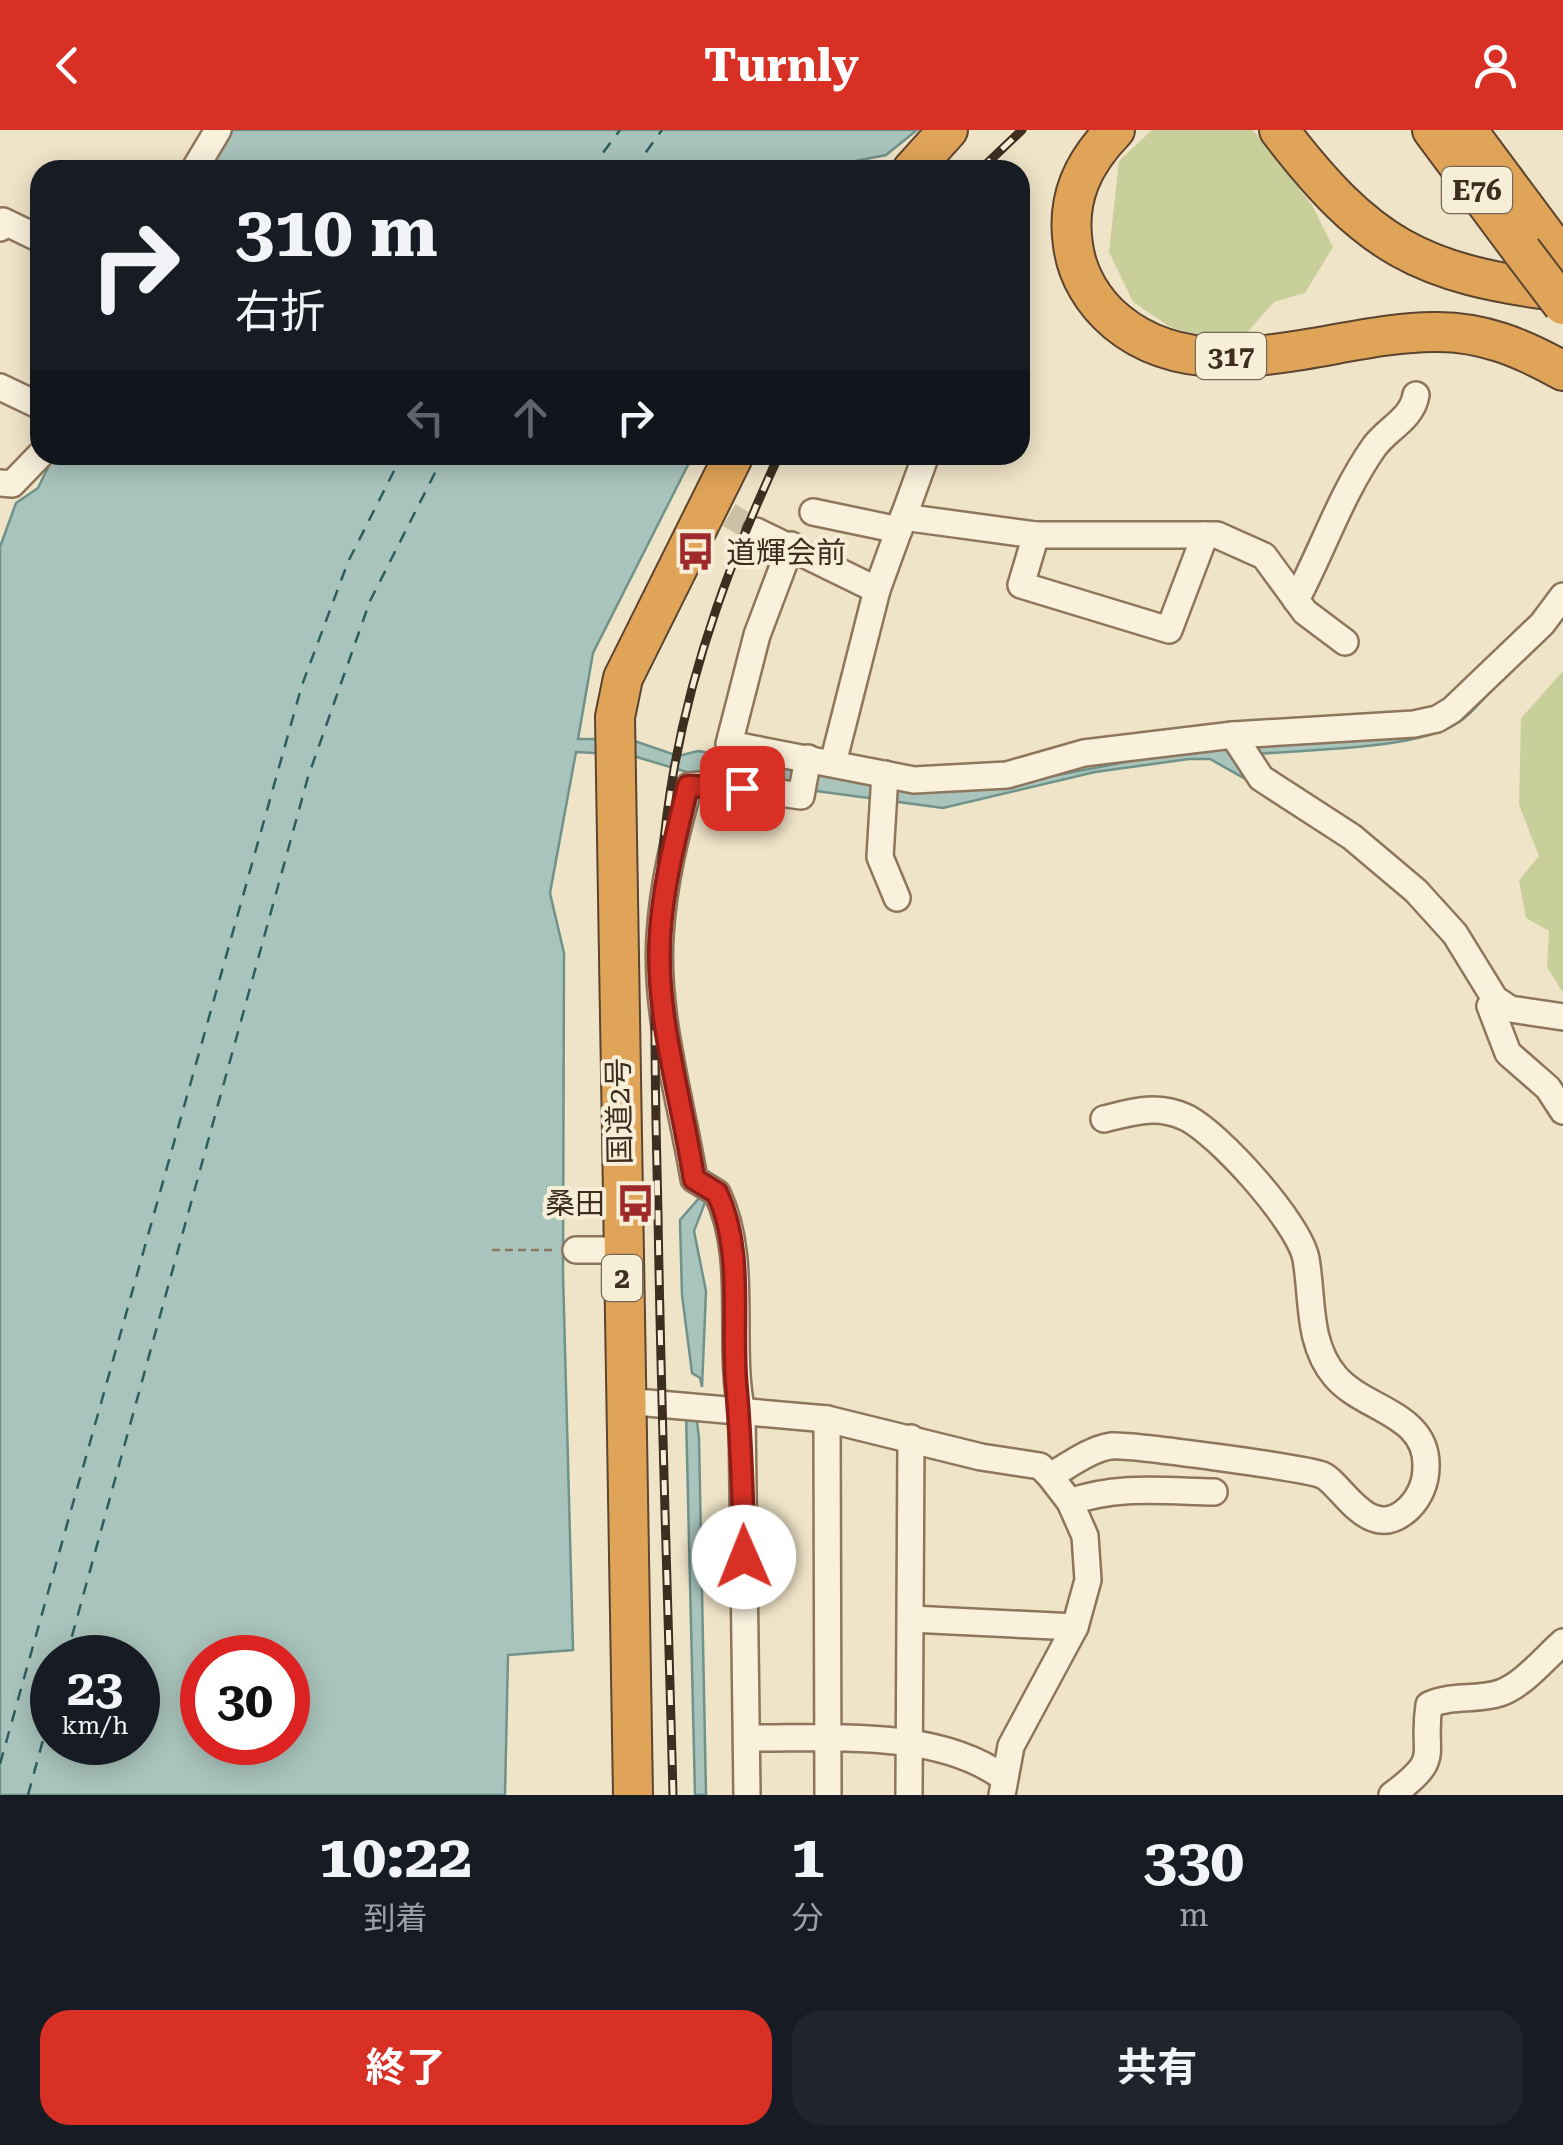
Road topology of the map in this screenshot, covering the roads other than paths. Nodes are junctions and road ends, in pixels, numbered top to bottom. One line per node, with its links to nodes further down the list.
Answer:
1 (218, 130): 7 (street)
2 (948, 130): 8 (highway)
3 (1116, 130): 14 (highway, 317)
4 (1279, 130): 12 (highway)
5 (1432, 130): 11 (highway, E76)
6 (1467, 130): 11 (highway, E76)
7 (200, 160)
8 (921, 160)
9 (0, 228): 10 (street)
10 (30, 234)
11 (1543, 248): 13 (highway, E76, bridge)
12 (1563, 292)
13 (1563, 305)
14 (1563, 371)
15 (0, 386): 17 (street)
16 (1416, 395): 30 (street)
17 (30, 401)
18 (30, 465): 21 (street)
19 (731, 465): 42 (highway, 国道2号 / 2)
20 (922, 465): 23 (street)
21 (0, 483)
22 (813, 512): 23 (street)
23 (901, 524): 25 (street); 28 (street)
24 (756, 531): 27 (street)
25 (1036, 534): 26 (street); 26 (street)
26 (1205, 535): 30 (street)
27 (791, 545): 28 (street); 34 (street)
28 (877, 590): 34 (street)
29 (1563, 596): 31 (street)
30 (1296, 600): 32 (street)
31 (1552, 620): 33 (street)
32 (1345, 642)
33 (1240, 746): 35 (street); 37 (street)
34 (821, 760): 35 (street); 44 (street)
35 (885, 774): 36 (street)
36 (896, 898)
37 (1495, 998): 38 (street); 39 (street)
38 (1563, 1016)
39 (1563, 1110)
40 (1104, 1119): 47 (street)
41 (576, 1250): 42 (street)
42 (622, 1250): 43 (highway, 国道2号 / 2)
43 (625, 1401): 44 (street); 57 (highway, 国道2号 / 2)
44 (742, 1413): 45 (street); 53 (street)
45 (827, 1419): 46 (street); 54 (street)
46 (911, 1438): 47 (street); 50 (street)
47 (1050, 1476): 49 (street)
48 (1214, 1492): 49 (street)
49 (1070, 1502): 51 (street)
50 (911, 1619): 51 (street); 55 (street)
51 (1075, 1626): 56 (street)
52 (1563, 1642): 61 (street)
53 (747, 1738): 54 (street); 58 (street)
54 (827, 1740): 55 (street); 59 (street)
55 (911, 1745): 56 (street); 60 (street)
56 (1003, 1787)
57 (633, 1795)
58 (748, 1795)
59 (828, 1795)
60 (909, 1795)
61 (1392, 1795)

